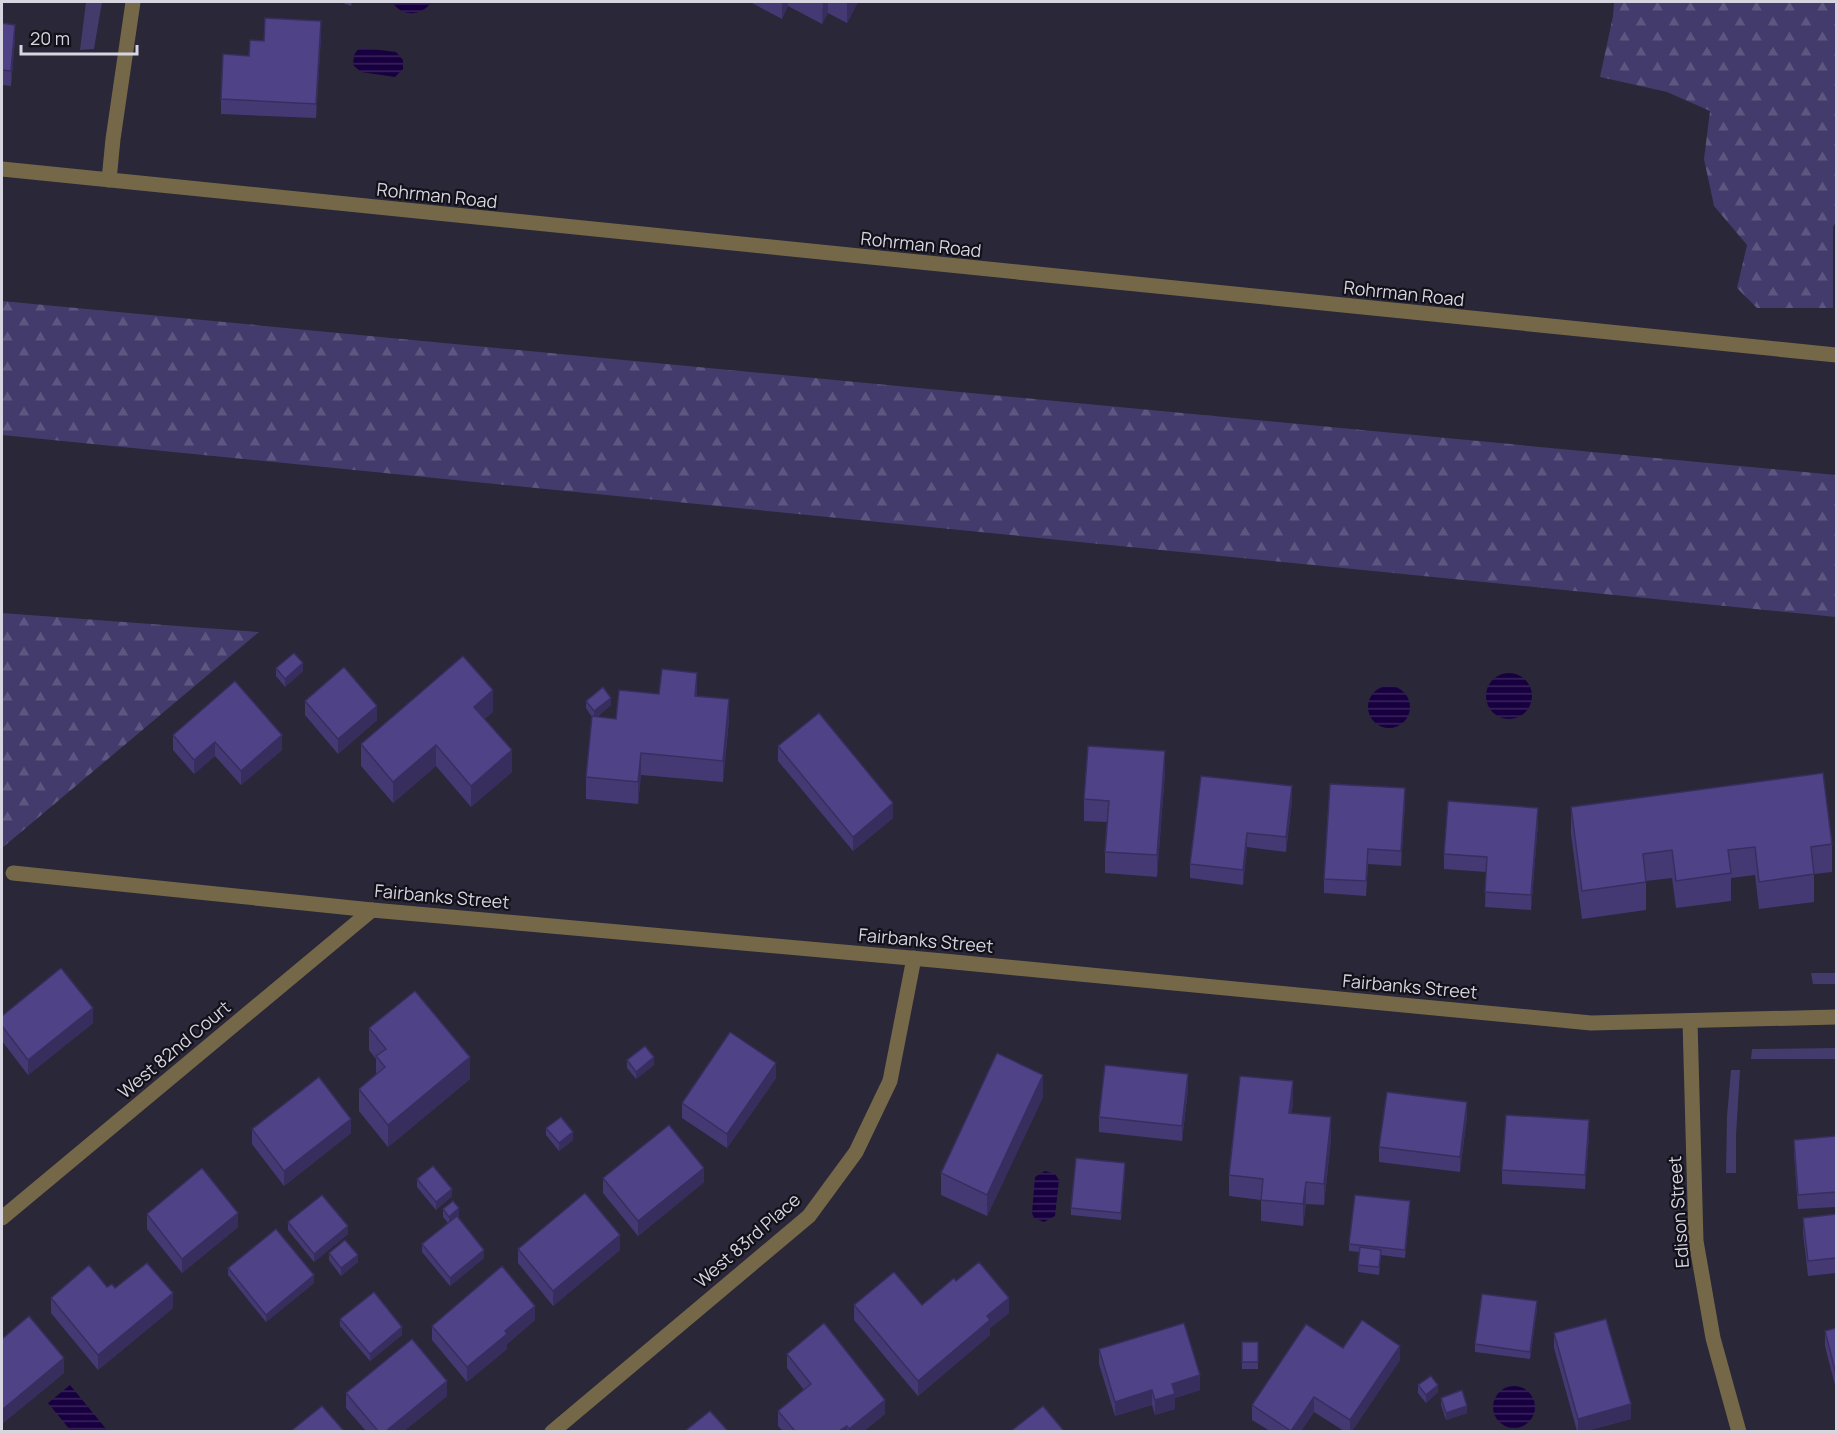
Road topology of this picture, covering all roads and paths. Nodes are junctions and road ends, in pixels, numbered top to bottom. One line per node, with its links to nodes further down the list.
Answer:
1 (133, 2): 3 (street)
2 (2, 169): 3 (street, Rohrman Road)
3 (109, 180): 4 (street, Rohrman Road)
4 (1836, 355)
5 (13, 873): 6 (street, Fairbanks Street)
6 (372, 910): 7 (street, Fairbanks Street); 10 (street, West 82nd Court)
7 (914, 958): 9 (street, Fairbanks Street); 11 (street, West 83rd Place)
8 (1836, 1017): 9 (street, Fairbanks Street)
9 (1690, 1021): 12 (street, Edison Street)
10 (2, 1218)
11 (552, 1431)
12 (1739, 1431)

